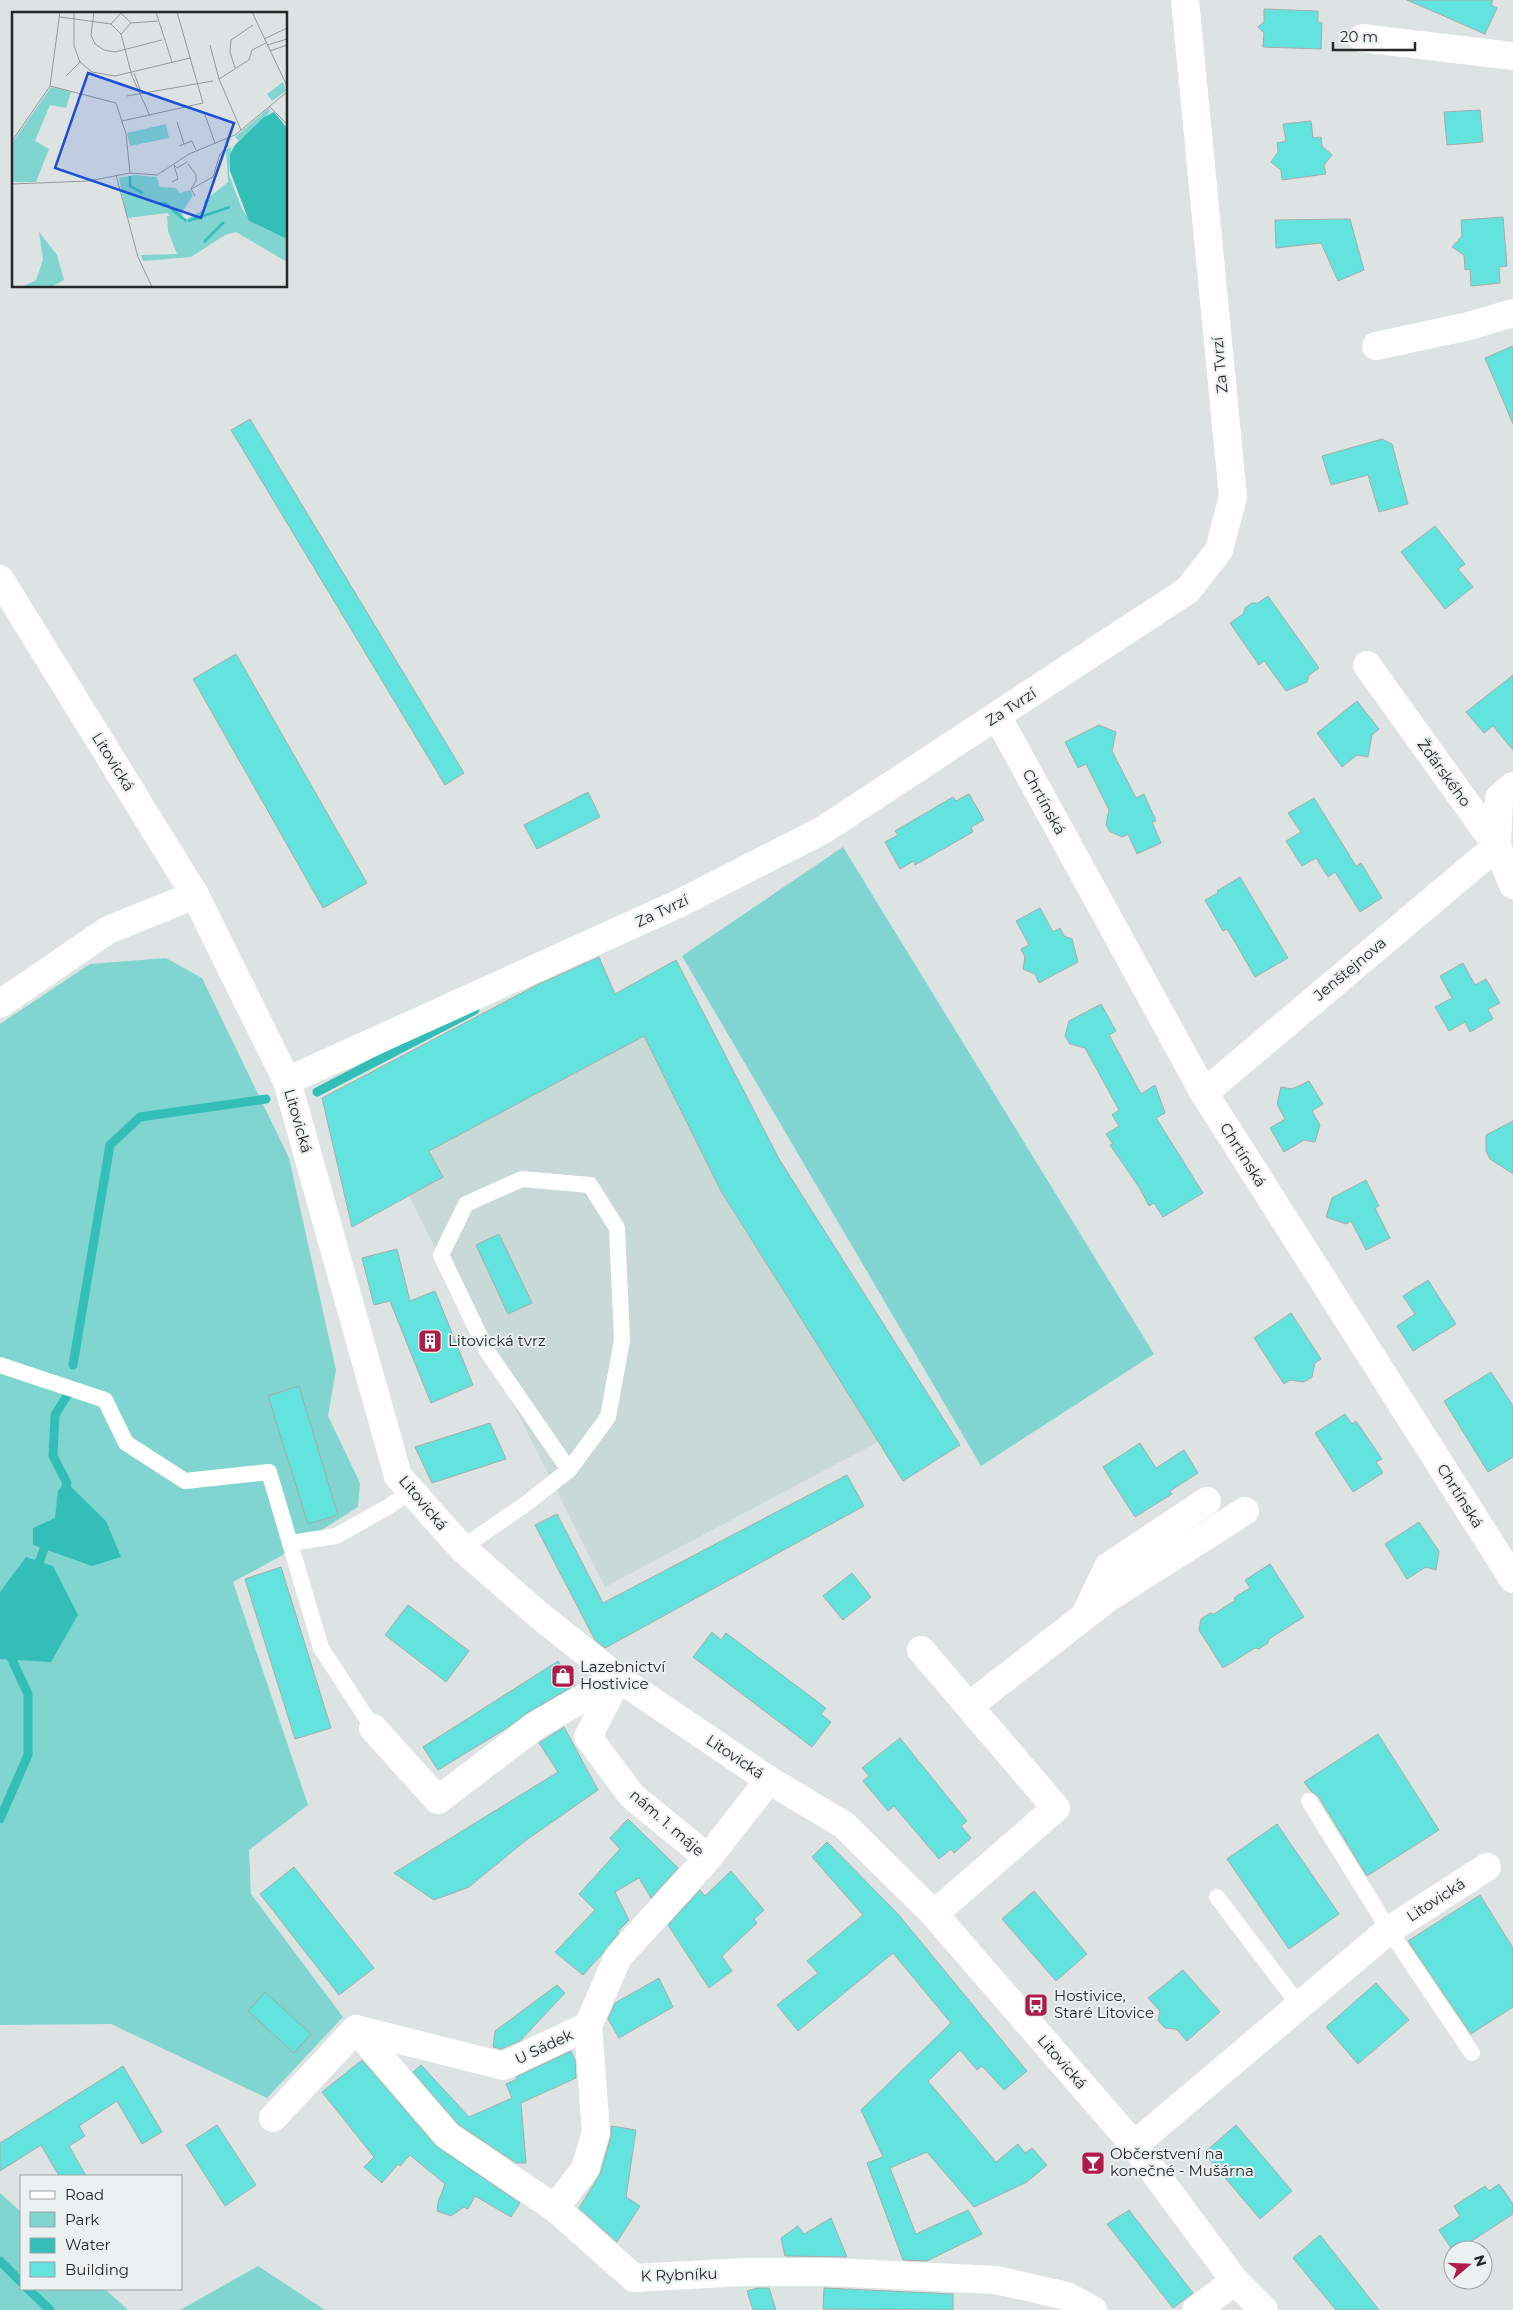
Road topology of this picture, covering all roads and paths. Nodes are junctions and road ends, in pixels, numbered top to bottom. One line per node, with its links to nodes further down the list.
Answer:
1 (1185, 0): 8 (street, Za Tvrzí)
2 (1362, 38): 3 (street)
3 (1513, 56)
4 (1513, 313): 5 (street)
5 (1376, 346)
6 (0, 579): 12 (street, Litovická)
7 (1367, 665): 10 (street, Žďárského)
8 (997, 716): 14 (street, Za Tvrzí); 15 (street, Chrtínská)
9 (1513, 786): 10 (street)
10 (1505, 848): 11 (street, Žďárského); 15 (street, Jenštejnova)
11 (1513, 885)
12 (195, 895): 13 (street); 14 (street, Litovická)
13 (0, 1004)
14 (286, 1081): 18 (street, Litovická)
15 (1204, 1093): 23 (street, Chrtínská)
16 (0, 1365): 21 (lane)
17 (569, 1470): 17 (lane); 22 (lane)
18 (411, 1491): 21 (lane); 22 (street, Litovická)
19 (1207, 1501): 24 (street)
20 (1245, 1511): 24 (street)
21 (290, 1543): 28 (lane)
22 (462, 1548): 26 (street, Litovická)
23 (1513, 1579)
24 (1084, 1617): 27 (street)
25 (921, 1650): 27 (street)
26 (618, 1678): 28 (street); 29 (street, Litovická); 31 (street, nám. 1. máje)
27 (969, 1706): 34 (street)
28 (373, 1728)
29 (769, 1780): 31 (street, nám. 1. máje); 34 (street, Litovická)
30 (1309, 1801): 35 (lane)
31 (708, 1858): 37 (street, U Sádek)
32 (1487, 1867): 35 (street, Litovická)
33 (1217, 1896): 36 (lane)
34 (934, 1914): 41 (street, Litovická)
35 (1389, 1930): 36 (street, Litovická); 39 (lane)
36 (1299, 2005): 41 (street, Litovická)
37 (588, 2026): 38 (street, U Sádek); 42 (street)
38 (356, 2029): 40 (street); 42 (street, K Rybníku)
39 (1472, 2053)
40 (273, 2118)
41 (1134, 2145): 43 (street, Litovická)
42 (555, 2208): 44 (street, K Rybníku)
43 (1235, 2281): 45 (street); 46 (street, Litovická)
44 (1092, 2310)
45 (1196, 2310)
46 (1264, 2310)

